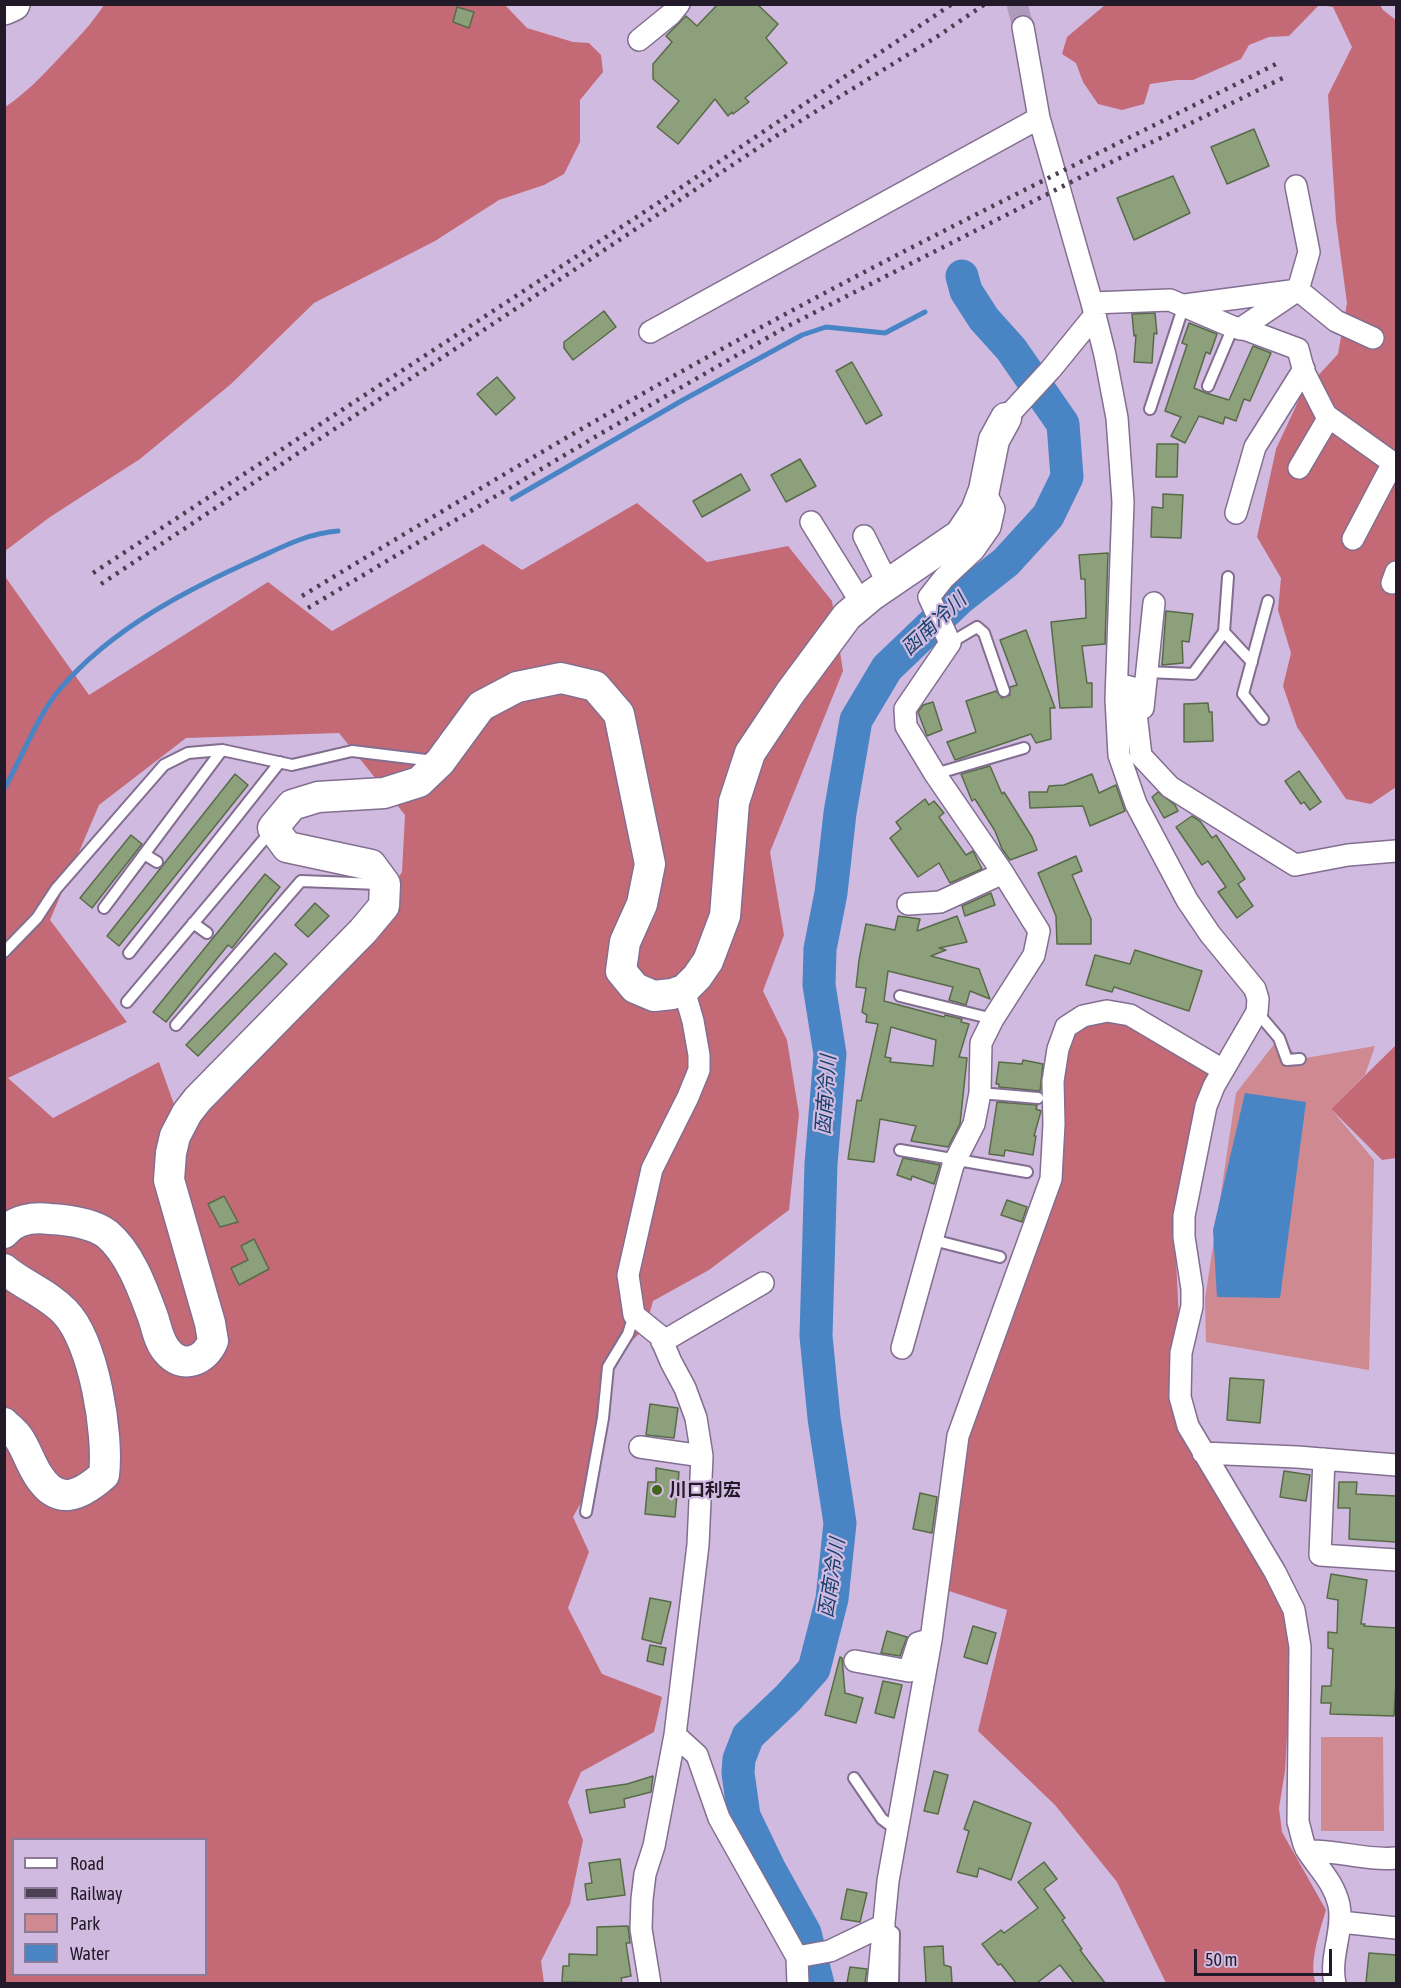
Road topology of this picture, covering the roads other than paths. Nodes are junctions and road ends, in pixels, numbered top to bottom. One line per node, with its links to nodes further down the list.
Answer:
1 (13, 4): 3 (main road)
2 (679, 4): 5 (street)
3 (4, 8)
4 (1023, 27): 6 (street)
5 (639, 40)
6 (1039, 118): 10 (street); 12 (street)
7 (1296, 186): 8 (street)
8 (1298, 290): 9 (street); 11 (street); 13 (street)
9 (1184, 305): 10 (street); 11 (street); 16 (lane)
10 (1093, 309): 18 (street); 35 (street)
11 (1237, 328): 14 (street); 15 (lane)
12 (650, 332)
13 (1373, 338)
14 (1304, 369): 17 (street); 22 (street)
15 (1208, 386)
16 (1150, 409)
17 (1329, 417): 19 (street); 20 (street)
18 (1006, 418): 21 (street)
19 (1395, 464): 25 (street)
20 (1299, 468)
21 (984, 490): 27 (street); 32 (street)
22 (1236, 513)
23 (811, 522): 30 (street)
24 (864, 536): 27 (street)
25 (1353, 539)
26 (1228, 577): 31 (lane)
27 (888, 585): 30 (street)
28 (1268, 601): 33 (lane)
29 (1154, 603): 34 (street)
30 (862, 604): 56 (street)
31 (1224, 632): 33 (lane); 34 (lane)
32 (950, 643): 36 (lane); 43 (street)
33 (1252, 662): 37 (lane)
34 (1147, 672): 38 (street)
35 (1117, 684): 38 (street); 59 (street)
36 (1004, 691)
37 (1263, 719)
38 (1140, 741): 45 (street)
39 (1024, 747): 43 (lane)
40 (222, 750): 41 (lane); 46 (lane); 54 (lane)
41 (280, 762): 42 (lane); 55 (lane)
42 (440, 762): 44 (street); 56 (street)
43 (935, 774): 48 (street)
44 (273, 828): 49 (street); 52 (lane)
45 (1396, 851)
46 (144, 854): 47 (lane); 51 (lane)
47 (157, 862)
48 (1003, 873): 50 (street); 60 (street)
49 (385, 884): 61 (lane); 69 (street)
50 (908, 904)
51 (104, 908)
52 (193, 923): 53 (lane); 58 (lane)
53 (207, 933)
54 (4, 952)
55 (129, 953)
56 (684, 990): 74 (street)
57 (900, 996): 60 (lane)
58 (127, 1002)
59 (1257, 1012): 62 (lane); 63 (street)
60 (993, 1019): 64 (street)
61 (176, 1025)
62 (1300, 1059)
63 (1223, 1070): 79 (street); 85 (street)
64 (980, 1093): 65 (lane); 67 (street)
65 (1038, 1098)
66 (900, 1150): 67 (lane)
67 (956, 1159): 68 (lane); 70 (street)
68 (1027, 1172)
69 (4, 1233)
70 (933, 1240): 71 (lane); 76 (street)
71 (1000, 1257)
72 (4, 1269): 77 (street)
73 (763, 1283): 75 (street)
74 (634, 1315): 75 (street); 83 (lane)
75 (662, 1342): 80 (street)
76 (902, 1347)
77 (4, 1423)
78 (640, 1447): 80 (street)
79 (1203, 1453): 81 (street); 90 (street)
80 (702, 1456): 87 (street)
81 (1324, 1459): 82 (street); 84 (street)
82 (1396, 1465)
83 (586, 1512)
84 (1396, 1560)
85 (932, 1640): 86 (street); 89 (street)
86 (855, 1662)
87 (675, 1735): 95 (street); 96 (street)
88 (854, 1778): 89 (lane)
89 (897, 1830): 93 (street)
90 (1308, 1851): 91 (street); 92 (street)
91 (1396, 1858)
92 (1341, 1922): 94 (street); 100 (street)
93 (884, 1925): 95 (street); 98 (street); 99 (lane)
94 (1396, 1928)
95 (796, 1957): 97 (street)
96 (650, 1983)
97 (798, 1983)
98 (878, 1983)
99 (893, 1983)
100 (1335, 1983)

